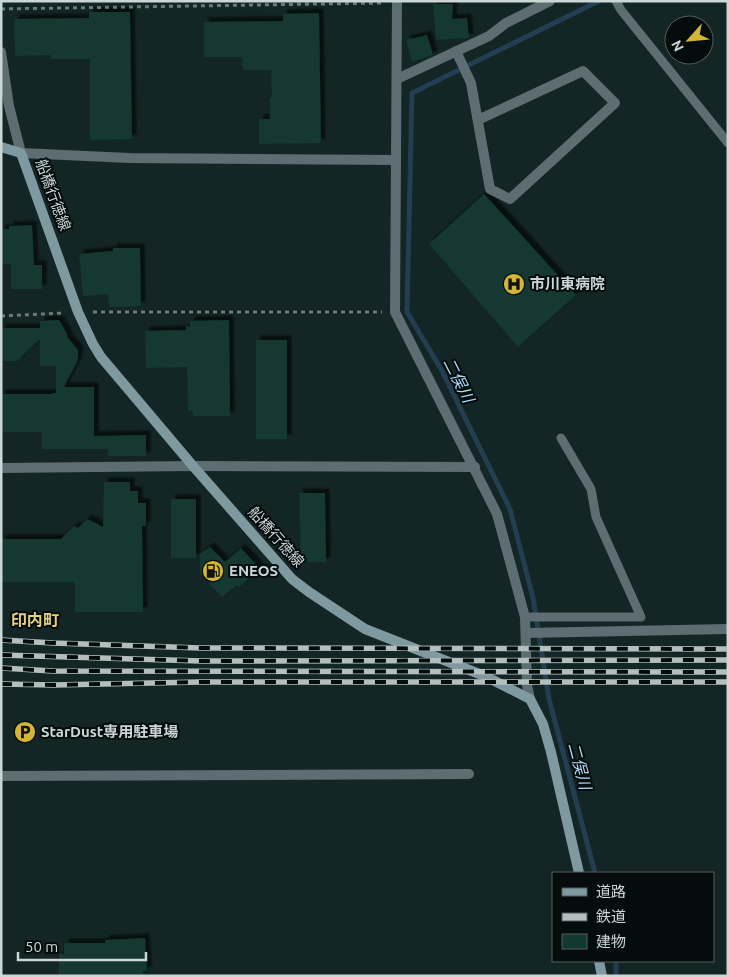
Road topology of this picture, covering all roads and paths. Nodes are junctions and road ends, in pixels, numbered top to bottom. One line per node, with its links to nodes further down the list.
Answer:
1 (550, 1): 5 (street)
2 (616, 1): 9 (lane)
3 (397, 2): 4 (path); 7 (street)
4 (1, 10)
5 (456, 51): 7 (street); 8 (street)
6 (1, 52): 11 (street)
7 (397, 79): 12 (street)
8 (478, 120): 8 (street)
9 (728, 143)
10 (1, 147): 11 (main road, 船橋行徳線)
11 (21, 153): 12 (street); 13 (main road, 船橋行徳線)
12 (395, 160): 14 (street)
13 (78, 312): 14 (path); 15 (path); 17 (main road, 船橋行徳線)
14 (395, 312): 19 (street)
15 (1, 316)
16 (561, 438): 20 (lane)
17 (193, 466): 18 (street); 19 (street); 23 (main road, 船橋行徳線)
18 (1, 468)
19 (474, 468): 20 (street)
20 (525, 617): 22 (street)
21 (728, 629): 22 (street)
22 (526, 633): 23 (street)
23 (530, 699): 26 (main road)
24 (469, 774): 25 (street)
25 (1, 776)
26 (579, 872)
27 (599, 962): 28 (main road)
28 (602, 976)

